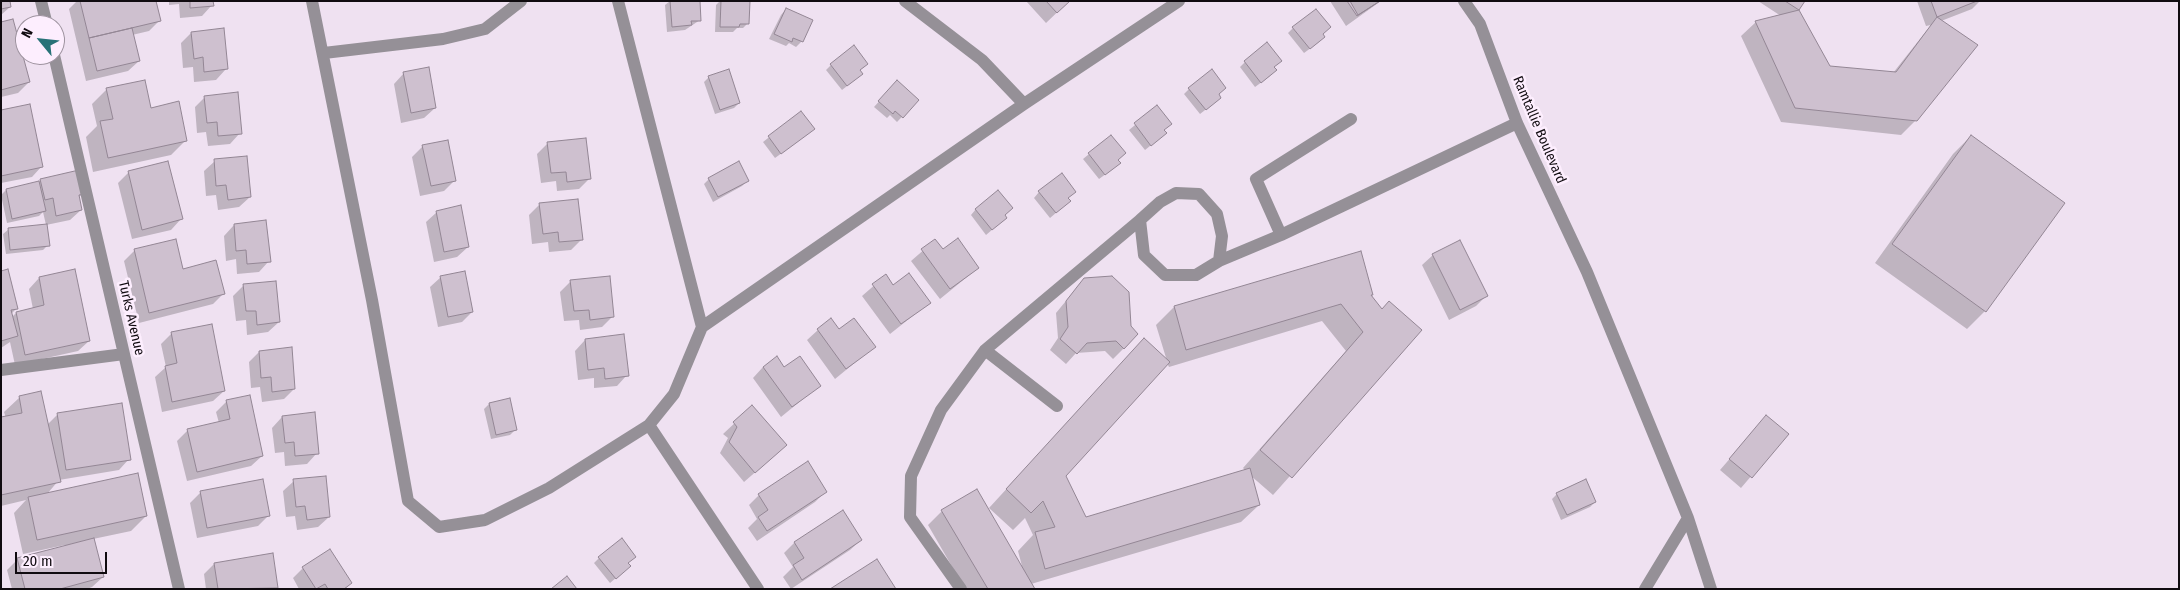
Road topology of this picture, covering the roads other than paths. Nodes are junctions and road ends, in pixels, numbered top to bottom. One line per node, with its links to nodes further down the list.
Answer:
1 (41, 1): 8 (street)
2 (312, 1): 9 (street)
3 (521, 1): 9 (street)
4 (618, 1): 17 (street)
5 (905, 1): 11 (street)
6 (1178, 1): 11 (street)
7 (1464, 1): 13 (street, Ramtallie Boulevard)
8 (44, 15)
9 (324, 53): 22 (street)
10 (56, 65): 19 (street, Turks Avenue)
11 (1024, 104): 17 (street)
12 (1351, 119): 15 (street)
13 (1517, 123): 15 (street); 23 (street, Ramtallie Boulevard)
14 (1140, 220): 16 (street); 16 (street); 18 (street)
15 (1280, 235): 16 (street)
16 (1219, 261)
17 (702, 327): 22 (street)
18 (985, 350): 21 (street); 26 (street)
19 (124, 354): 20 (street); 24 (street, Turks Avenue)
20 (1, 370)
21 (1057, 406)
22 (649, 425): 25 (street)
23 (1688, 518): 27 (street); 28 (street, Ramtallie Boulevard)
24 (180, 589)
25 (758, 589)
26 (961, 589)
27 (1645, 589)
28 (1711, 589)

